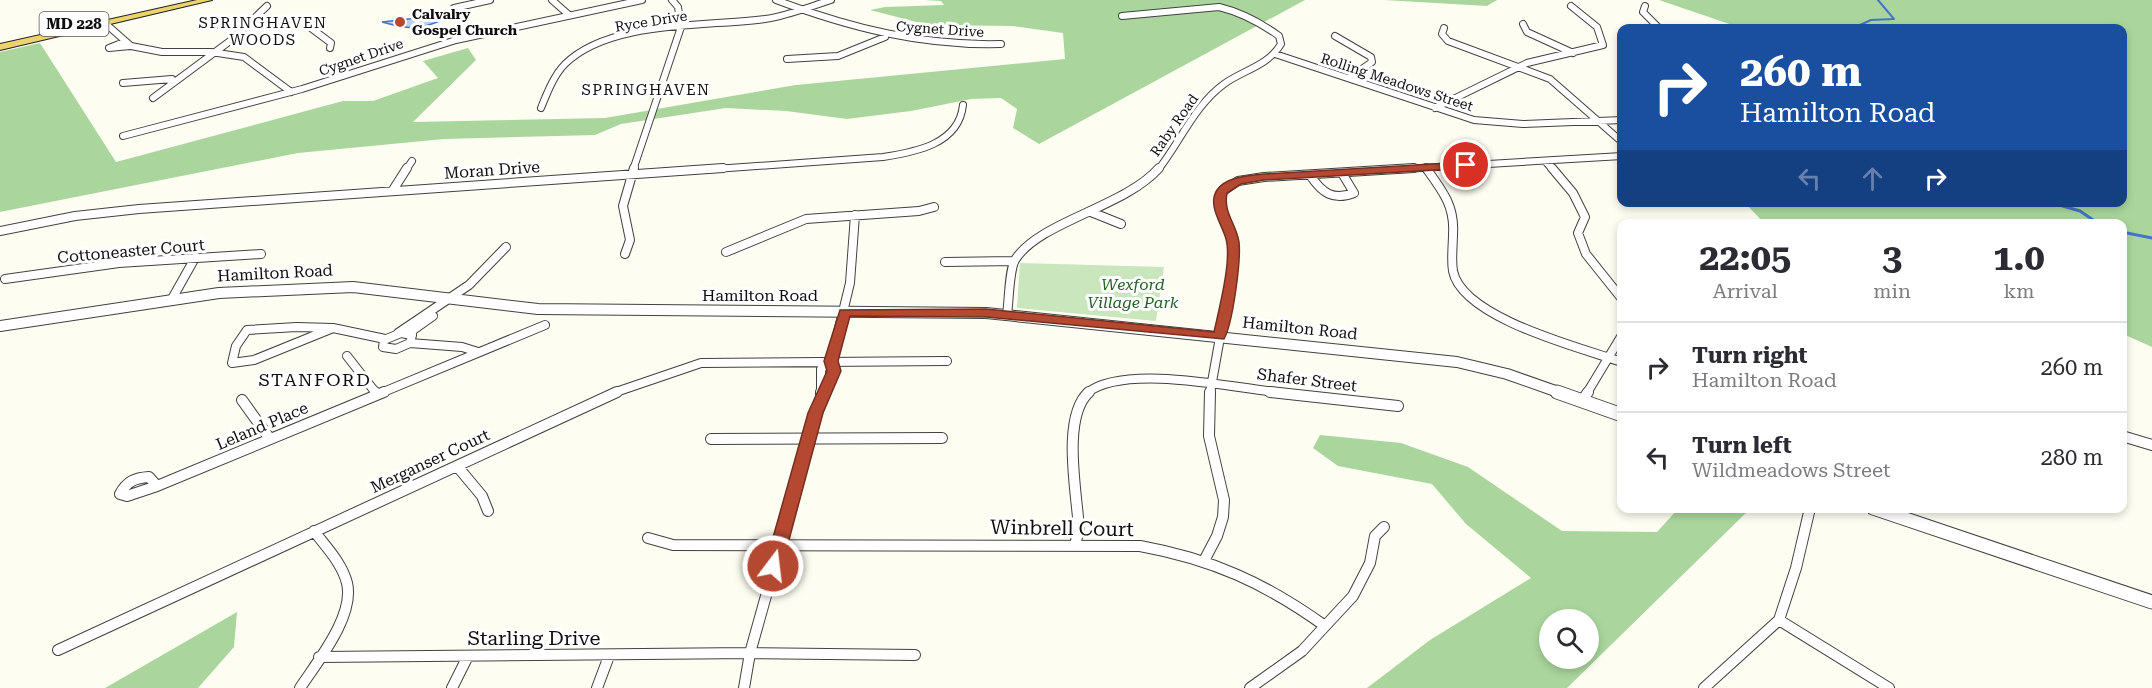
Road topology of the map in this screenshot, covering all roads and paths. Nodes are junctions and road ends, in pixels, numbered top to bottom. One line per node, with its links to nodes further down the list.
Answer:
1 (181, 0): 27 (highway, MD 228)
2 (208, 0): 19 (highway, MD 228)
3 (490, 0): 13 (street)
4 (552, 0): 16 (street)
5 (642, 0): 16 (street, Cygnet Drive)
6 (672, 0): 23 (street)
7 (776, 0): 14 (street, Cygnet Drive)
8 (831, 0): 14 (street, Ryce Drive)
9 (1218, 0): 15 (street)
10 (267, 6): 18 (street)
11 (1571, 6): 34 (street)
12 (1645, 6): 21 (street)
13 (454, 8)
14 (798, 10): 23 (street, Ryce Drive); 26 (street, Cygnet Drive)
15 (1233, 10): 17 (street); 35 (street)
16 (569, 15): 41 (street, Cygnet Drive)
17 (1122, 16)
18 (249, 23): 22 (street); 32 (street); 33 (street)
19 (106, 24): 28 (street); 31 (highway, MD 228)
20 (1523, 24): 34 (street)
21 (1655, 24)
22 (205, 25)
23 (681, 27): 44 (street, Ryce Drive); 55 (street)
24 (1444, 28): 37 (street)
25 (1335, 36): 38 (street)
26 (885, 37): 29 (street, Cygnet Drive); 36 (street)
27 (0, 41)
28 (124, 42): 30 (street); 30 (street)
29 (1001, 44)
30 (130, 46): 33 (street)
31 (0, 47)
32 (330, 48)
33 (211, 52): 39 (street); 41 (street)
34 (1574, 53): 37 (street)
35 (1275, 54): 38 (street, Rolling Meadows Street); 59 (street, Raby Road)
36 (787, 59)
37 (1520, 67): 45 (street); 47 (street)
38 (1350, 78): 45 (street, Rolling Meadows Street)
39 (173, 80): 40 (street); 42 (street)
40 (123, 83)
41 (291, 92): 48 (street, Cygnet Drive)
42 (153, 98)
43 (963, 105): 55 (street, Moran Drive)
44 (542, 108)
45 (1435, 108): 47 (street, Rolling Meadows Street)
46 (1617, 120): 47 (street, Rolling Meadows Street)
47 (1595, 121): 49 (street)
48 (123, 136)
49 (1617, 138)
50 (1617, 156): 52 (street)
51 (412, 161): 57 (street)
52 (1545, 161): 53 (street); 71 (street)
53 (1426, 168): 54 (street); 86 (street)
54 (1342, 173): 56 (street); 56 (street)
55 (632, 174): 57 (street, Moran Drive); 66 (street)
56 (1310, 175): 80 (street)
57 (393, 190): 62 (street, Moran Drive)
58 (934, 207): 60 (street)
59 (1091, 212): 61 (street); 68 (street, Raby Road)
60 (855, 215): 64 (street); 74 (street)
61 (1120, 224)
62 (0, 231)
63 (506, 247): 73 (street)
64 (726, 252)
65 (261, 254): 67 (street, Cottoneaster Court)
66 (625, 254)
67 (195, 258): 70 (street, Cottoneaster Court); 72 (street)
68 (1014, 261): 69 (street); 75 (street)
69 (945, 262)
70 (5, 279)
71 (1617, 293)
72 (173, 297): 73 (street, Hamilton Road); 77 (street, Hamilton Road)
73 (453, 298): 74 (street, Hamilton Road); 79 (street); 81 (street)
74 (845, 312): 75 (street, Hamilton Road); 88 (street)
75 (1007, 315): 80 (street, Hamilton Road)
76 (545, 325): 84 (street, Leland Place)
77 (0, 326)
78 (333, 328): 78 (street); 82 (street)
79 (398, 333): 81 (street); 82 (street)
80 (1220, 336): 90 (street); 93 (street, Hamilton Road)
81 (410, 338): 82 (street); 84 (street)
82 (385, 339)
83 (1617, 343): 86 (street)
84 (478, 352): 91 (street, Leland Place)
85 (347, 356): 91 (street)
86 (1609, 357): 87 (street); 93 (street)
87 (1617, 360)
88 (831, 361): 89 (street, Merganser Court); 100 (street); 102 (street, Merganser Court)
89 (947, 361)
90 (1213, 384): 94 (street, Shafer Street); 111 (street, Shafer Street); 112 (street)
91 (377, 393): 98 (street, Leland Place)
92 (242, 400): 98 (street)
93 (1582, 401): 95 (street, Hamilton Road)
94 (1398, 406)
95 (1617, 414)
96 (942, 438): 100 (street)
97 (2127, 438): 101 (street)
98 (270, 439): 103 (street, Leland Place)
99 (711, 439): 100 (street)
100 (808, 439): 110 (street)
101 (2152, 445)
102 (457, 466): 104 (street); 108 (street, Merganser Court)
103 (157, 486)
104 (488, 511)
105 (1809, 513): 114 (street)
106 (1888, 513): 113 (street)
107 (1384, 527): 115 (street)
108 (314, 531): 116 (street, Merganser Court); 121 (street)
109 (648, 538): 110 (street, Winbrell Court)
110 (779, 544): 111 (street, Winbrell Court); 117 (street)
111 (1075, 545): 112 (street, Winbrell Court)
112 (1204, 559): 115 (street, Winbrell Court)
113 (2152, 602)
114 (1779, 620): 127 (street); 128 (street)
115 (1324, 626): 126 (street)
116 (58, 650)
117 (750, 653): 118 (street, Starling Drive); 120 (street, Starling Drive); 125 (street)
118 (915, 655)
119 (468, 656): 120 (street, Starling Drive); 121 (street, Starling Drive); 123 (street)
120 (609, 656): 124 (street)
121 (319, 657): 122 (street)
122 (300, 688)
123 (452, 688)
124 (597, 688)
125 (744, 688)
126 (1250, 688)
127 (1704, 688)
128 (1889, 688)

